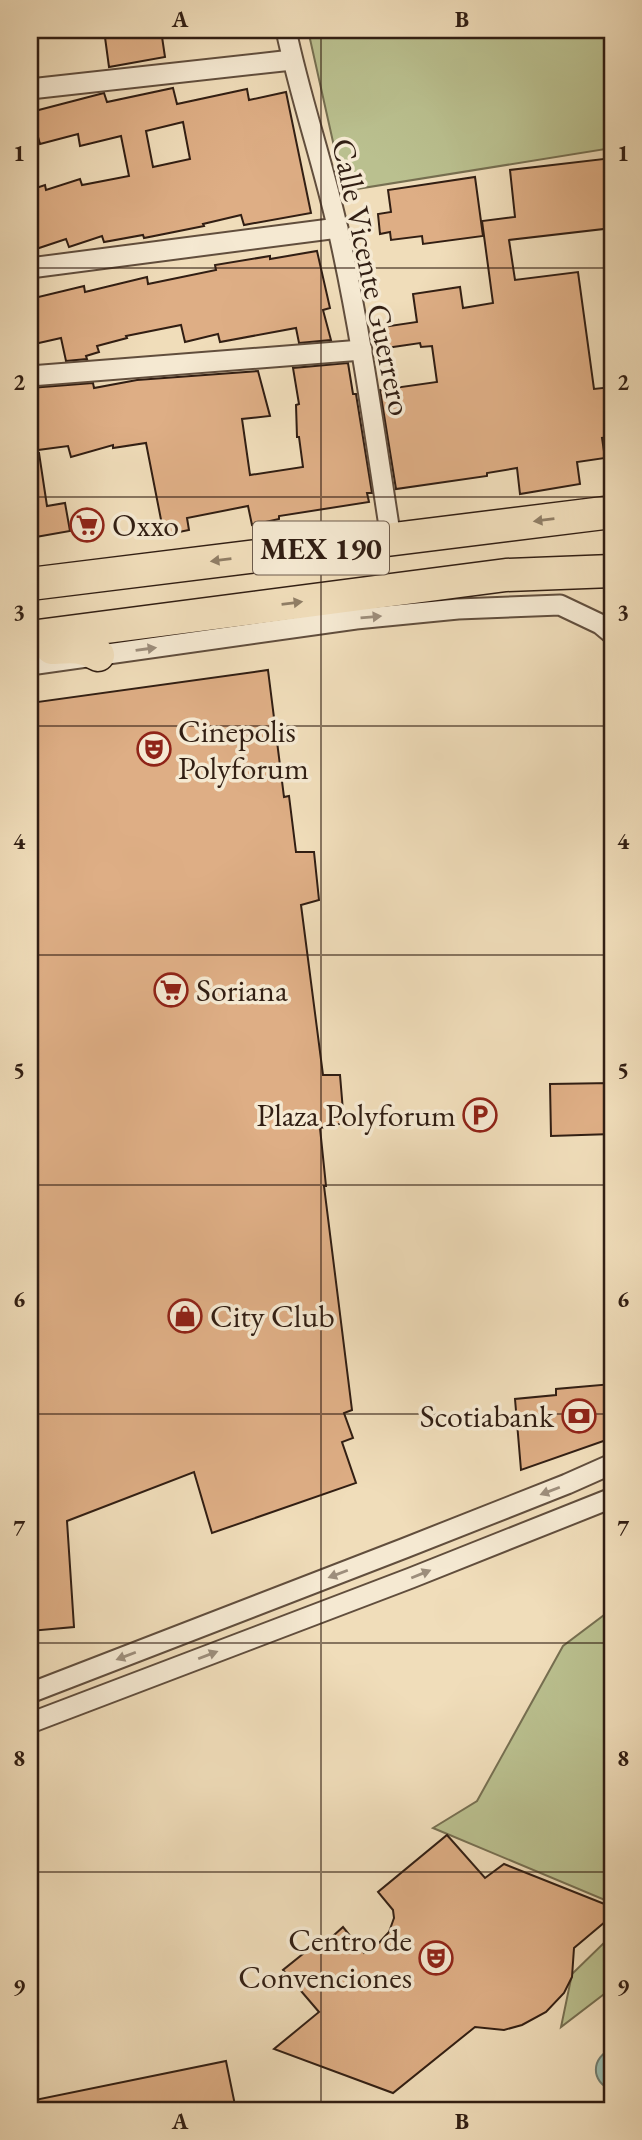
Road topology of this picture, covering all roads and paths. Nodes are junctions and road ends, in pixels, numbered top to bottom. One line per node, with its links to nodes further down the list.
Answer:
1 (286, 30): 2 (street, Calle Vicente Guerrero)
2 (292, 60): 3 (street); 4 (street, Calle Vicente Guerrero)
3 (30, 89)
4 (338, 228): 5 (street); 6 (street, Calle Vicente Guerrero)
5 (30, 268)
6 (362, 350): 7 (street); 9 (street, Calle Vicente Guerrero)
7 (30, 376)
8 (612, 512): 9 (main road, MEX 190, one-way to 9)
9 (391, 539): 12 (main road, MEX 190, one-way to 12)
10 (610, 572): 11 (main road, MEX 190)
11 (482, 578): 13 (main road); 15 (main road, MEX 190, one-way to 11)
12 (30, 584)
13 (401, 615): 14 (street); 17 (street, one-way to 13)
14 (612, 634)
15 (30, 637)
16 (30, 650): 17 (main road)
17 (98, 655): 18 (street)
18 (30, 665)
19 (612, 1464): 21 (street, one-way to 21)
20 (612, 1498): 22 (street, one-way to 20)
21 (30, 1693)
22 (30, 1723)

